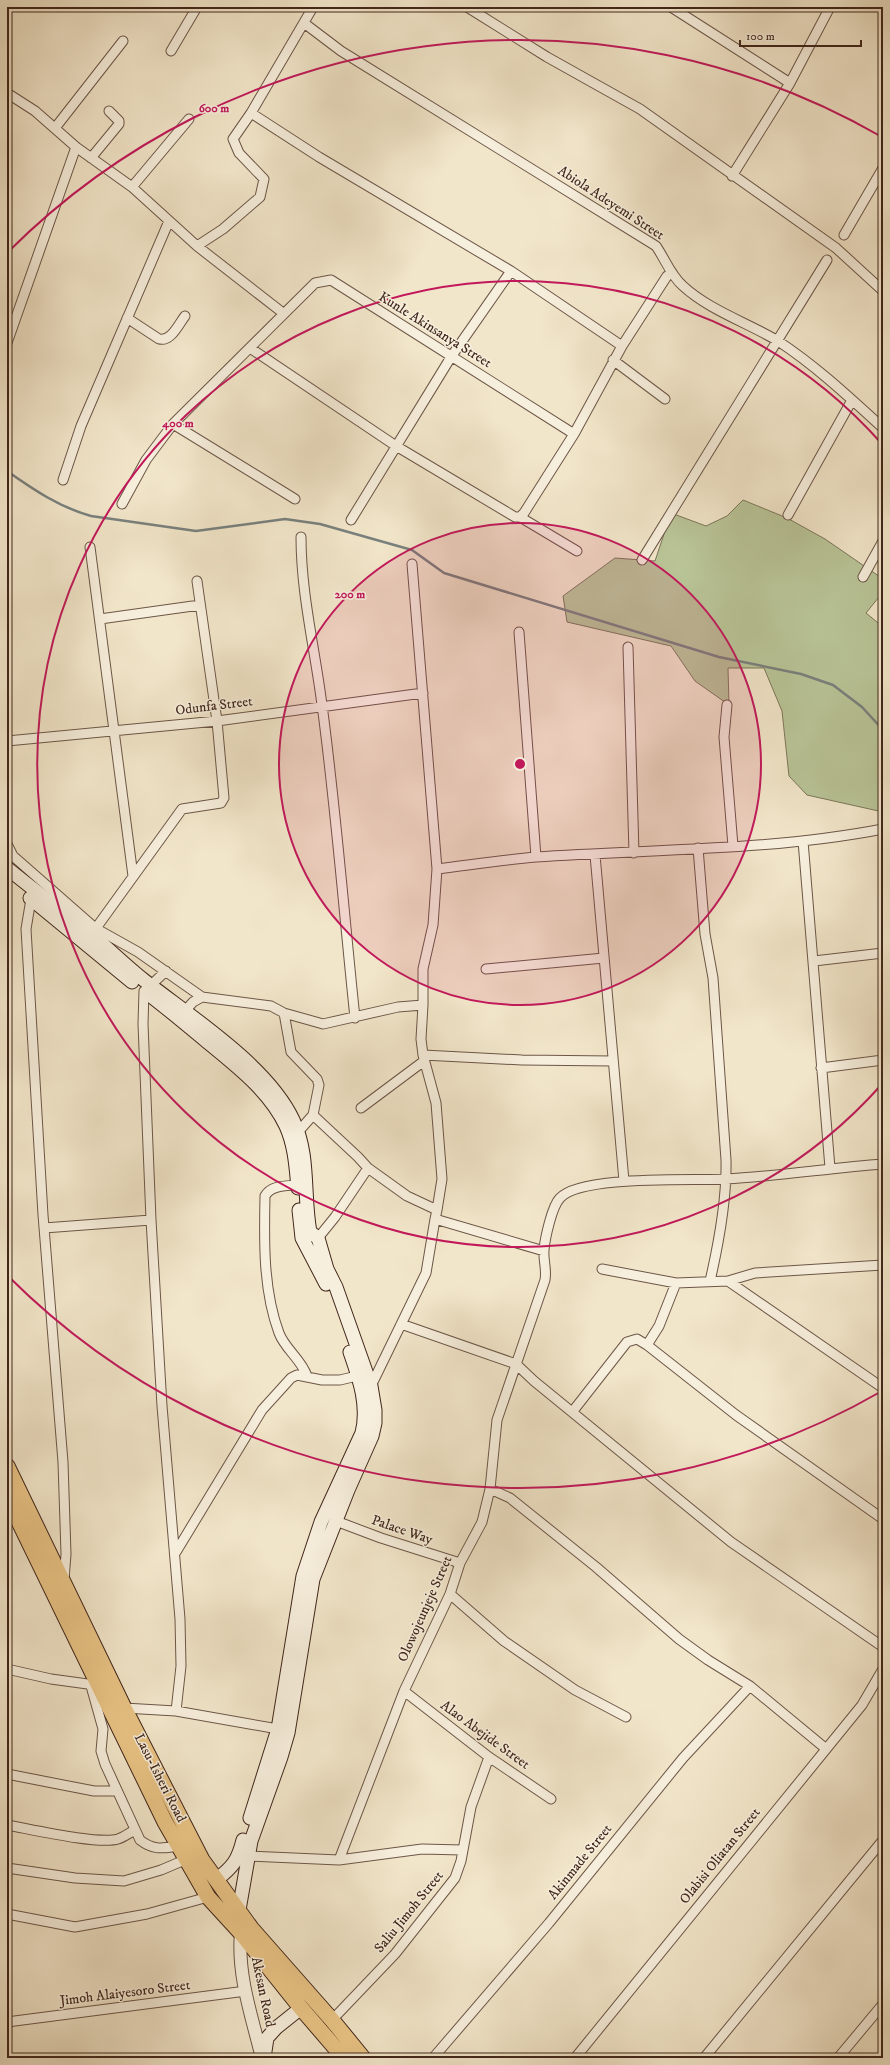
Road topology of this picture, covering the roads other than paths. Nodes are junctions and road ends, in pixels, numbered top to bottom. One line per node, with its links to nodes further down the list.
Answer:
1 (197, 7): 8 (street)
2 (313, 7): 6 (street)
3 (467, 7): 18 (street)
4 (671, 7): 9 (street)
5 (830, 7): 9 (street)
6 (304, 23): 12 (street); 25 (street, Abiola Adeyemi Street)
7 (123, 41): 14 (street)
8 (171, 50)
9 (790, 83): 18 (street)
10 (7, 93): 14 (street)
11 (109, 111): 16 (street)
12 (251, 113): 22 (street); 24 (street)
13 (189, 119): 19 (street)
14 (55, 128): 15 (street)
15 (76, 147): 16 (street); 31 (street)
16 (91, 158): 19 (street)
17 (883, 168): 21 (street)
18 (732, 176): 26 (street)
19 (132, 187): 20 (street)
20 (169, 221): 22 (street); 29 (street)
21 (844, 235)
22 (197, 246): 27 (street)
23 (827, 260): 30 (street)
24 (511, 271): 32 (street); 34 (street)
25 (672, 273): 30 (street, Abiola Adeyemi Street); 32 (street)
26 (883, 291)
27 (283, 313): 33 (street, Kunle Akinsanya Street); 34 (street, Kunle Akinsanya Street)
28 (185, 316): 29 (street)
29 (127, 318): 42 (street)
30 (776, 340): 37 (street, Abiola Adeyemi Street); 52 (street)
31 (7, 343)
32 (622, 346): 35 (street)
33 (250, 348): 38 (street, Kunle Akinsanya Street); 41 (street)
34 (451, 357): 40 (street, Kunle Akinsanya Street); 41 (street)
35 (613, 360): 36 (street); 40 (street)
36 (665, 399)
37 (852, 400): 39 (street, Abiola Adeyemi Street); 45 (street)
38 (173, 424): 43 (street); 44 (street, Kunle Akinsanya Street)
39 (883, 428)
40 (574, 434): 46 (street)
41 (396, 446): 46 (street); 47 (street)
42 (63, 480)
43 (295, 499)
44 (122, 504)
45 (788, 515)
46 (520, 517): 51 (street)
47 (351, 520)
48 (300, 537): 61 (street)
49 (883, 541): 54 (street)
50 (90, 547): 57 (street)
51 (578, 551)
52 (642, 560)
53 (412, 564): 60 (street)
54 (863, 577)
55 (197, 581): 56 (street)
56 (200, 605): 57 (street); 63 (street)
57 (100, 619): 64 (street)
58 (519, 632): 73 (street)
59 (628, 647): 71 (street)
60 (423, 693): 61 (street, Odunfa Street); 75 (street)
61 (322, 705): 63 (street, Odunfa Street); 92 (street)
62 (727, 705): 69 (street)
63 (217, 721): 64 (street, Odunfa Street); 77 (street)
64 (115, 731): 65 (street, Odunfa Street); 77 (street)
65 (7, 741)
66 (883, 829): 67 (street)
67 (803, 841): 69 (street); 84 (street)
68 (7, 844): 76 (street)
69 (734, 846): 70 (street)
70 (698, 848): 71 (street); 103 (street)
71 (634, 853): 72 (street)
72 (595, 855): 73 (street); 83 (street)
73 (536, 857): 75 (street)
74 (7, 868): 79 (main road)
75 (437, 869): 89 (street)
76 (36, 875): 79 (street); 81 (street)
77 (133, 876): 81 (street)
78 (7, 879): 80 (main road)
79 (26, 884): 81 (main road)
80 (31, 899): 87 (main road); 108 (street)
81 (93, 931): 86 (street); 87 (main road)
82 (883, 953): 84 (street)
83 (604, 958): 85 (street); 95 (street)
84 (814, 961): 96 (street)
85 (486, 969)
86 (166, 972): 87 (street); 88 (street)
87 (148, 988): 90 (main road); 105 (main road); 107 (street)
88 (202, 997): 90 (street); 91 (street)
89 (423, 1005): 92 (street); 93 (street)
90 (185, 1011): 99 (main road)
91 (284, 1014): 92 (street); 98 (street)
92 (355, 1018)
93 (424, 1058): 95 (street); 97 (street); 106 (street)
94 (883, 1060): 96 (street)
95 (612, 1061): 104 (street)
96 (821, 1068): 102 (street)
97 (361, 1108)
98 (313, 1115): 99 (street); 101 (street)
99 (298, 1132): 109 (main road)
100 (883, 1164): 102 (street, Olowojeunjeje Street)
101 (368, 1168): 106 (street); 109 (street)
102 (830, 1168): 103 (street, Olowojeunjeje Street)
103 (726, 1179): 104 (street, Olowojeunjeje Street); 113 (street)
104 (624, 1181): 110 (street, Olowojeunjeje Street)
105 (297, 1185): 119 (street); 120 (main road)
106 (436, 1214): 110 (street); 116 (street)
107 (151, 1220): 108 (street); 129 (street)
108 (44, 1228): 131 (street)
109 (318, 1238): 121 (main road)
110 (544, 1251): 118 (street, Olowojeunjeje Street)
111 (883, 1265): 114 (street)
112 (602, 1269): 115 (street)
113 (710, 1281): 114 (street); 115 (street)
114 (728, 1281): 122 (street)
115 (676, 1283): 117 (street)
116 (401, 1324): 118 (street); 121 (street)
117 (647, 1345): 123 (street); 127 (street)
118 (516, 1364): 123 (street); 125 (street, Olowojeunjeje Street)
119 (307, 1376): 120 (street); 129 (street)
120 (357, 1376): 142 (main road)
121 (371, 1386): 128 (main road)
122 (882, 1387)
123 (573, 1412): 133 (street)
124 (7, 1466): 131 (main road, Lasu-Isheri Road)
125 (490, 1489): 130 (street, Olowojeunjeje Street); 137 (street)
126 (7, 1497): 136 (main road, Lasu-Isheri Road)
127 (883, 1519)
128 (336, 1521): 130 (street, Palace Way); 153 (main road)
129 (176, 1552): 140 (street)
130 (460, 1564): 132 (street, Olowojeunjeje Street)
131 (64, 1580): 139 (main road, Lasu-Isheri Road)
132 (450, 1594): 138 (street, Olowojeunjeje Street); 141 (street)
133 (883, 1646)
134 (7, 1668): 136 (street)
135 (883, 1669): 143 (street, Olabisi Oliatan Street)
136 (94, 1685): 146 (street); 152 (main road, Lasu-Isheri Road)
137 (750, 1686): 143 (street); 169 (street, Akinmade Street)
138 (404, 1691): 144 (street, Alao Abejide Street); 154 (street, Olowojeunjeje Street)
139 (124, 1708): 140 (street); 156 (main road, Lasu-Isheri Road)
140 (176, 1711): 142 (street)
141 (626, 1717)
142 (278, 1729): 156 (main road)
143 (825, 1748): 170 (street, Olabisi Oliatan Street)
144 (489, 1757): 147 (street, Alao Abejide Street); 151 (street, Saliu Jimoh Street)
145 (7, 1774): 146 (street)
146 (116, 1791): 149 (street)
147 (551, 1799)
148 (7, 1825): 149 (street)
149 (135, 1830): 152 (street)
150 (883, 1840): 171 (street)
151 (462, 1850): 154 (street); 164 (street, Saliu Jimoh Street)
152 (183, 1852): 155 (street); 157 (main road, Lasu-Isheri Road)
153 (247, 1856): 154 (street); 158 (main road)
154 (339, 1860)
155 (7, 1868)
156 (217, 1879): 158 (main road, Lasu-Isheri Road)
157 (208, 1896): 159 (street); 160 (main road, Lasu-Isheri Road)
158 (239, 1910): 164 (main road, Lasu-Isheri Road)
159 (7, 1914)
160 (241, 1932): 161 (street, Akesan Road); 163 (main road, Lasu-Isheri Road)
161 (246, 1991): 165 (street, Jimoh Alaiyesoro Street); 166 (street, Akesan Road)
162 (883, 2004): 172 (street)
163 (301, 2008): 166 (main road); 167 (main road, Lasu-Isheri Road)
164 (332, 2020): 168 (main road, Lasu-Isheri Road)
165 (7, 2022)
166 (263, 2058)
167 (344, 2058)
168 (363, 2058)
169 (433, 2058)
170 (575, 2058)
171 (704, 2058)
172 (838, 2058)

